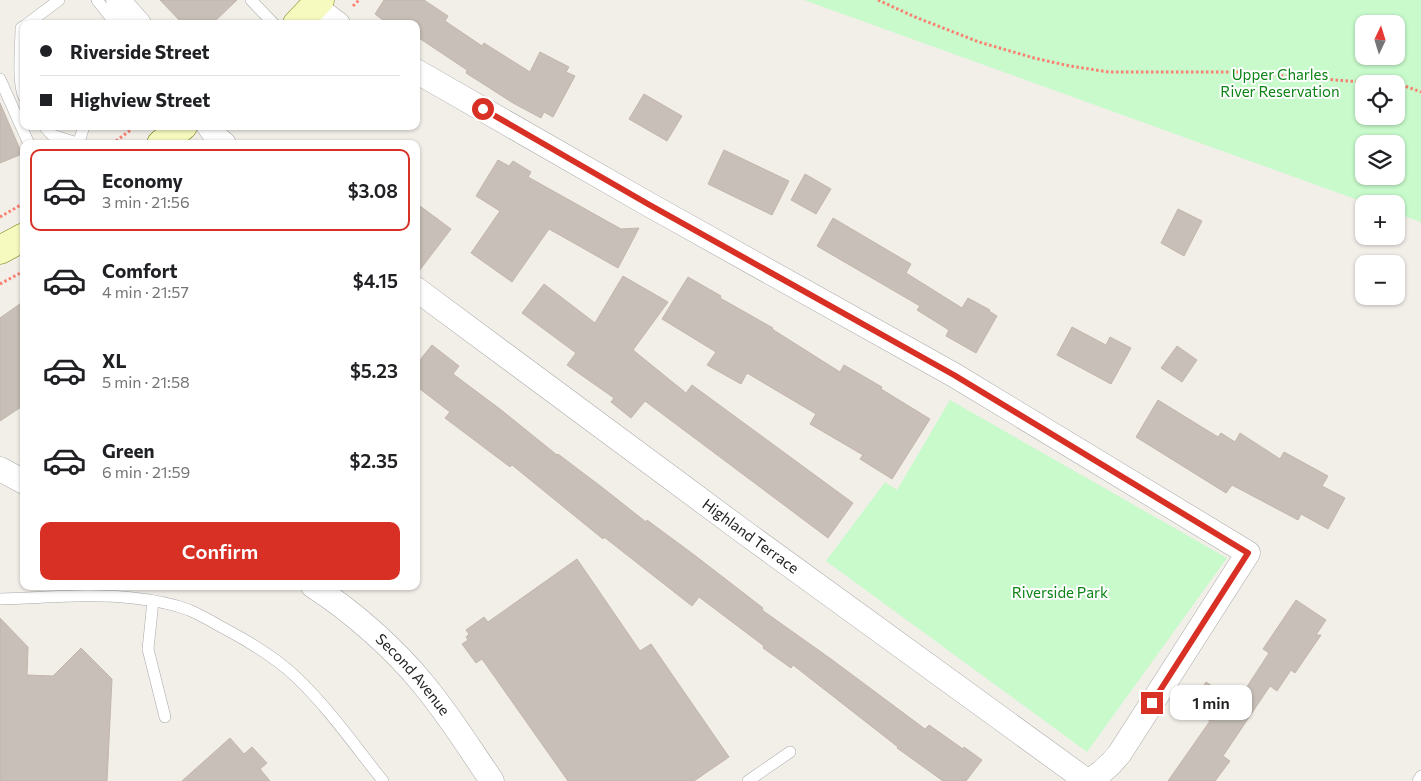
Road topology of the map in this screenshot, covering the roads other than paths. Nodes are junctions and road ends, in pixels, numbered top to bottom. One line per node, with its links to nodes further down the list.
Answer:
1 (59, 0): 6 (lane)
2 (97, 0): 5 (lane)
3 (251, 0): 7 (lane)
4 (311, 10): 8 (street)
5 (127, 13)
6 (32, 20)
7 (270, 20)
8 (330, 20)
9 (420, 73): 32 (street)
10 (0, 79): 11 (lane)
11 (20, 124)
12 (48, 130): 15 (lane)
13 (178, 130): 16 (main road)
14 (211, 130): 17 (street)
15 (69, 140)
16 (166, 140)
17 (219, 140)
18 (20, 238): 19 (main road)
19 (0, 250)
20 (420, 292): 32 (street, Highland Terrace)
21 (0, 470): 22 (street)
22 (20, 480)
23 (319, 590): 30 (street, Second Avenue)
24 (0, 599): 25 (lane)
25 (153, 601): 26 (lane); 29 (lane)
26 (166, 717)
27 (790, 752): 31 (lane)
28 (1421, 776): 33 (lane)
29 (383, 781)
30 (492, 781)
31 (748, 781)
32 (1088, 781)
33 (1418, 781)

